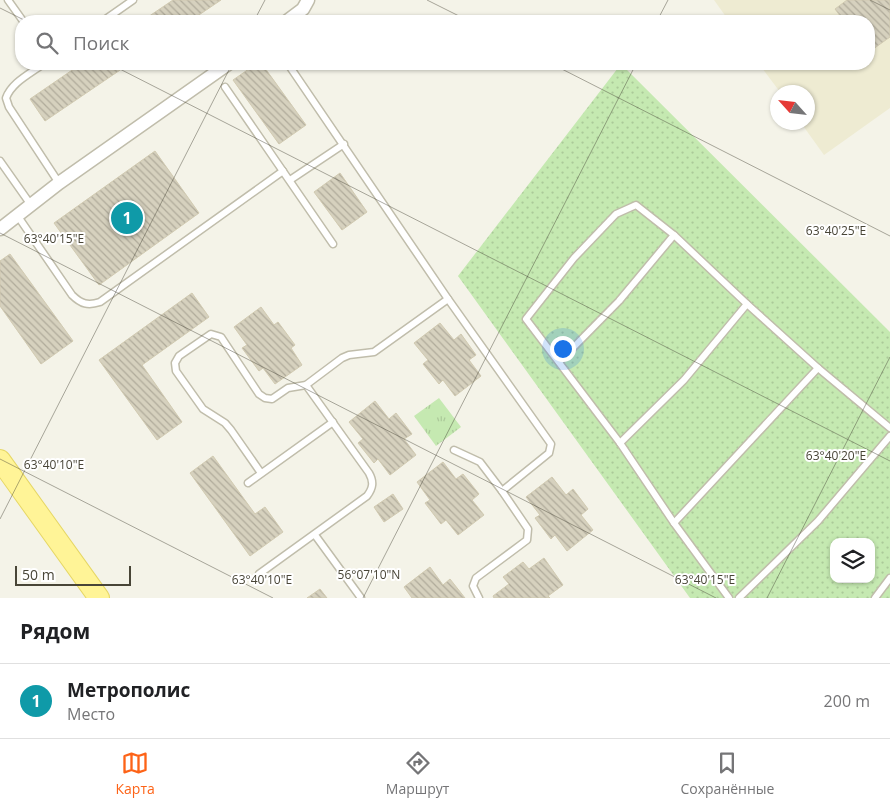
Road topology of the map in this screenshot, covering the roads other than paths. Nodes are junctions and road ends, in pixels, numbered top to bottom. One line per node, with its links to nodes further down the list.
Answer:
1 (8, 0): 5 (lane)
2 (133, 0): 6 (lane)
3 (315, 0): 4 (street)
4 (306, 5): 7 (street)
5 (19, 15)
6 (112, 15)
7 (294, 15)
8 (35, 70): 16 (lane)
9 (219, 70): 16 (street)
10 (292, 70): 12 (lane)
11 (225, 87): 14 (lane)
12 (344, 144): 15 (lane); 22 (lane)
13 (0, 161): 17 (lane)
14 (283, 170): 15 (lane); 18 (lane)
15 (290, 180): 21 (lane)
16 (59, 183): 17 (street)
17 (31, 204): 18 (street)
18 (17, 216): 19 (street)
19 (0, 229)
20 (674, 235): 23 (lane); 24 (lane); 24 (lane)
21 (333, 244)
22 (448, 299): 26 (lane); 35 (lane)
23 (747, 304): 25 (lane); 30 (lane)
24 (559, 362): 30 (lane)
25 (818, 368): 28 (lane); 36 (lane)
26 (306, 385): 27 (lane); 33 (lane)
27 (333, 422): 33 (lane); 37 (lane)
28 (890, 428)
29 (890, 436): 44 (lane)
30 (620, 443): 36 (lane)
31 (454, 450): 35 (lane)
32 (0, 460): 40 (main road)
33 (261, 473): 34 (lane)
34 (248, 483)
35 (502, 491): 42 (lane)
36 (674, 524): 43 (lane)
37 (315, 535): 38 (lane); 41 (lane)
38 (259, 574)
39 (890, 578): 45 (lane)
40 (99, 598)
41 (361, 598)
42 (479, 598)
43 (729, 598)
44 (739, 598)
45 (875, 598)

